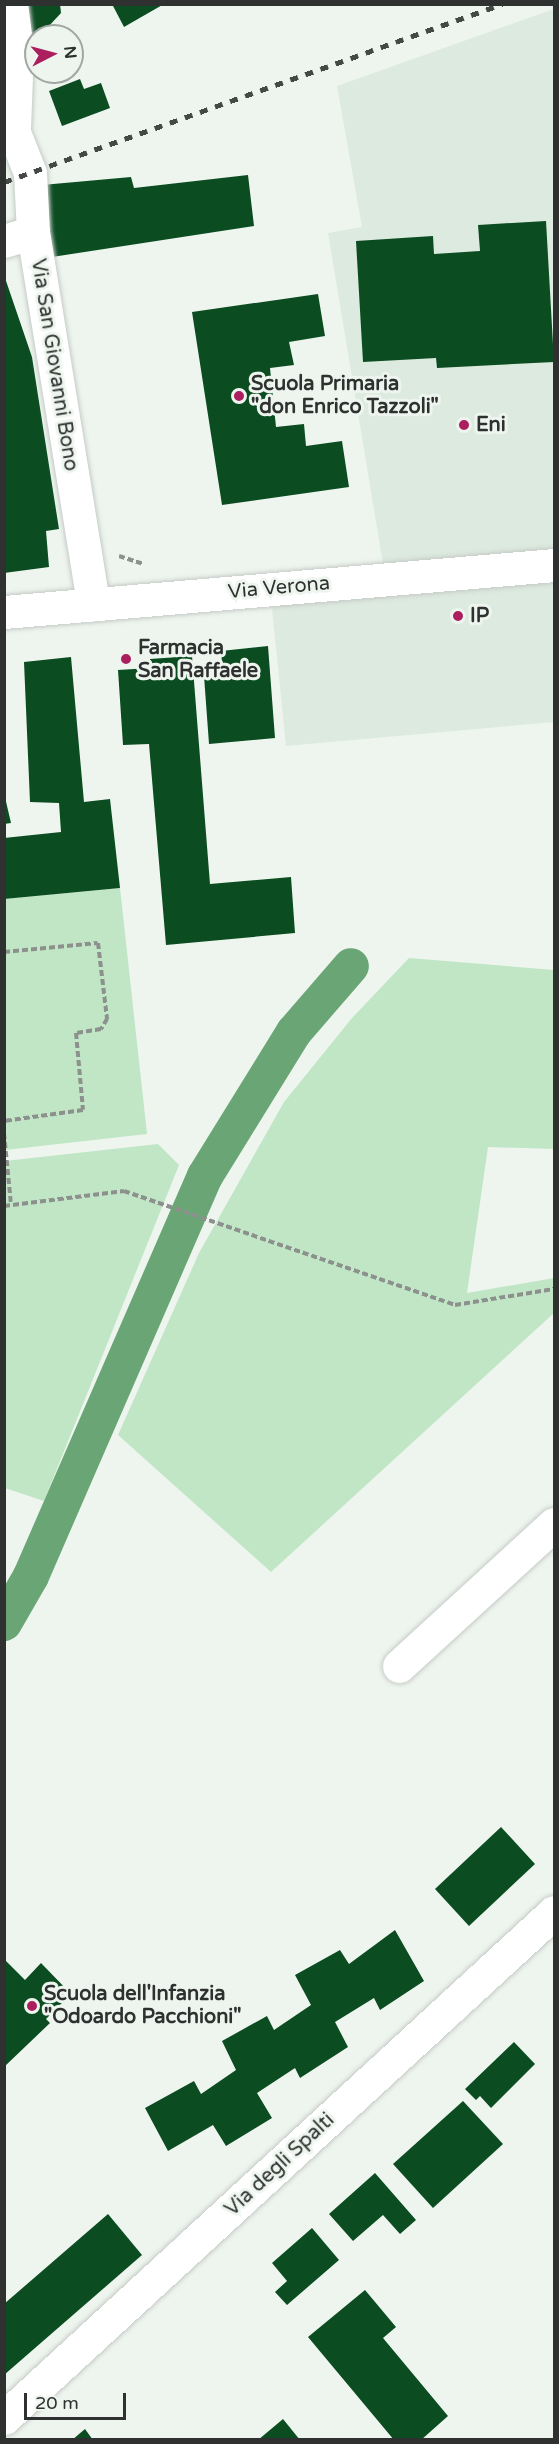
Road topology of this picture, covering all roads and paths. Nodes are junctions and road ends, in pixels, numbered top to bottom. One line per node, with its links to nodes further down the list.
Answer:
1 (11, 4): 2 (street, Via San Giovanni Bono)
2 (8, 121): 3 (street, Via San Giovanni Bono)
3 (19, 236): 5 (street, Via San Giovanni Bono)
4 (555, 564): 5 (street, Via Verona)
5 (93, 604): 6 (street, Via Verona)
6 (4, 612)
7 (4, 952): 8 (path)
8 (4, 1120)
9 (4, 1133): 10 (path)
10 (11, 1205): 11 (path); 12 (path)
11 (4, 1206)
12 (555, 1289)
13 (555, 1524): 14 (street)
14 (399, 1666)
15 (555, 1912): 16 (street, Via degli Spalti)
16 (4, 2418)

